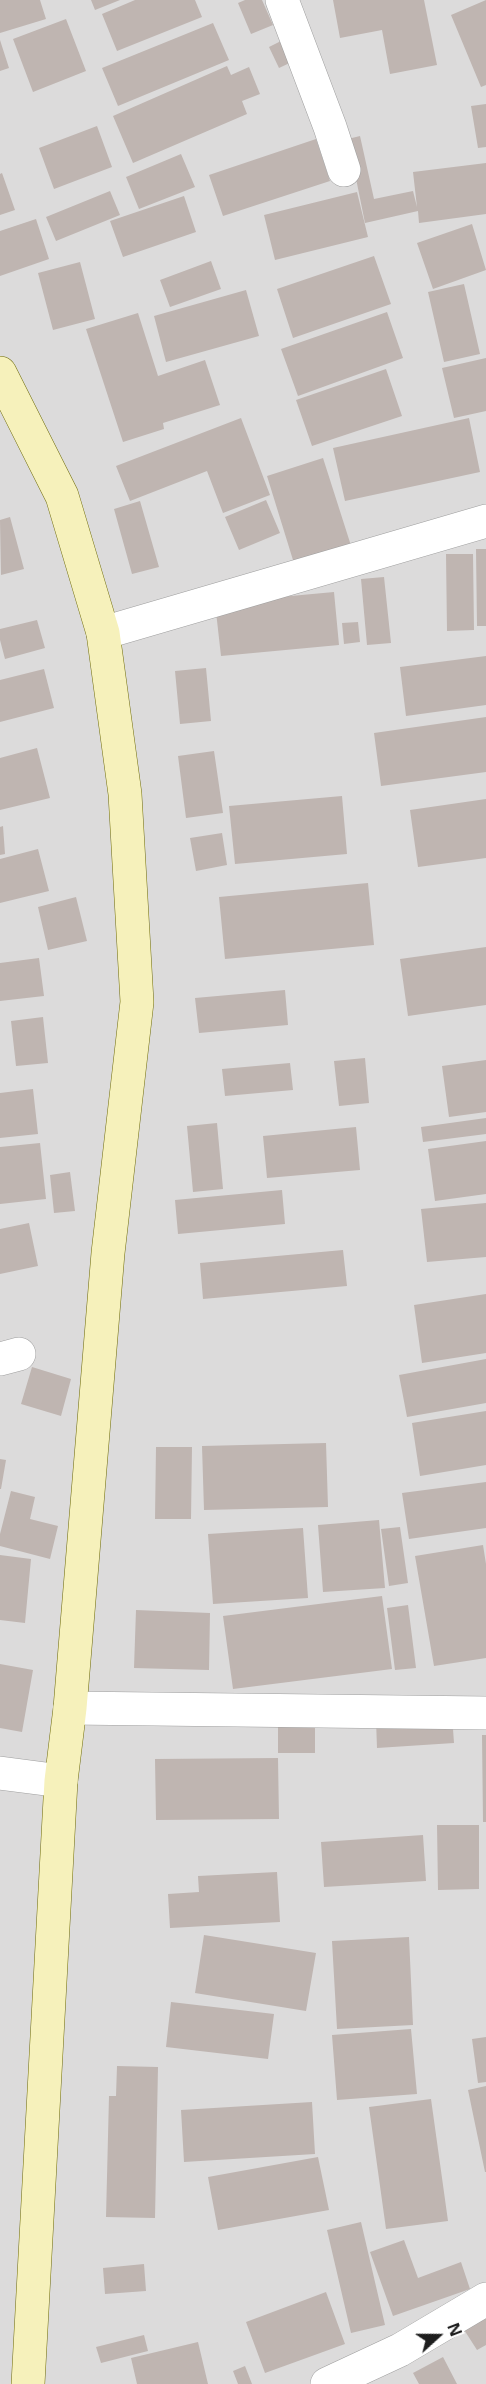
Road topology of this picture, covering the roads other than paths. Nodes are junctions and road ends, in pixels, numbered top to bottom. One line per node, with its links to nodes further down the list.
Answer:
1 (282, 0): 2 (street)
2 (344, 170)
3 (0, 373): 5 (main road)
4 (486, 521): 5 (street)
5 (103, 633): 6 (main road)
6 (70, 1708): 7 (street); 9 (main road)
7 (486, 1713)
8 (0, 1773): 9 (street)
9 (61, 1781): 11 (main road)
10 (486, 2299): 12 (street)
11 (28, 2384)
12 (327, 2384)

